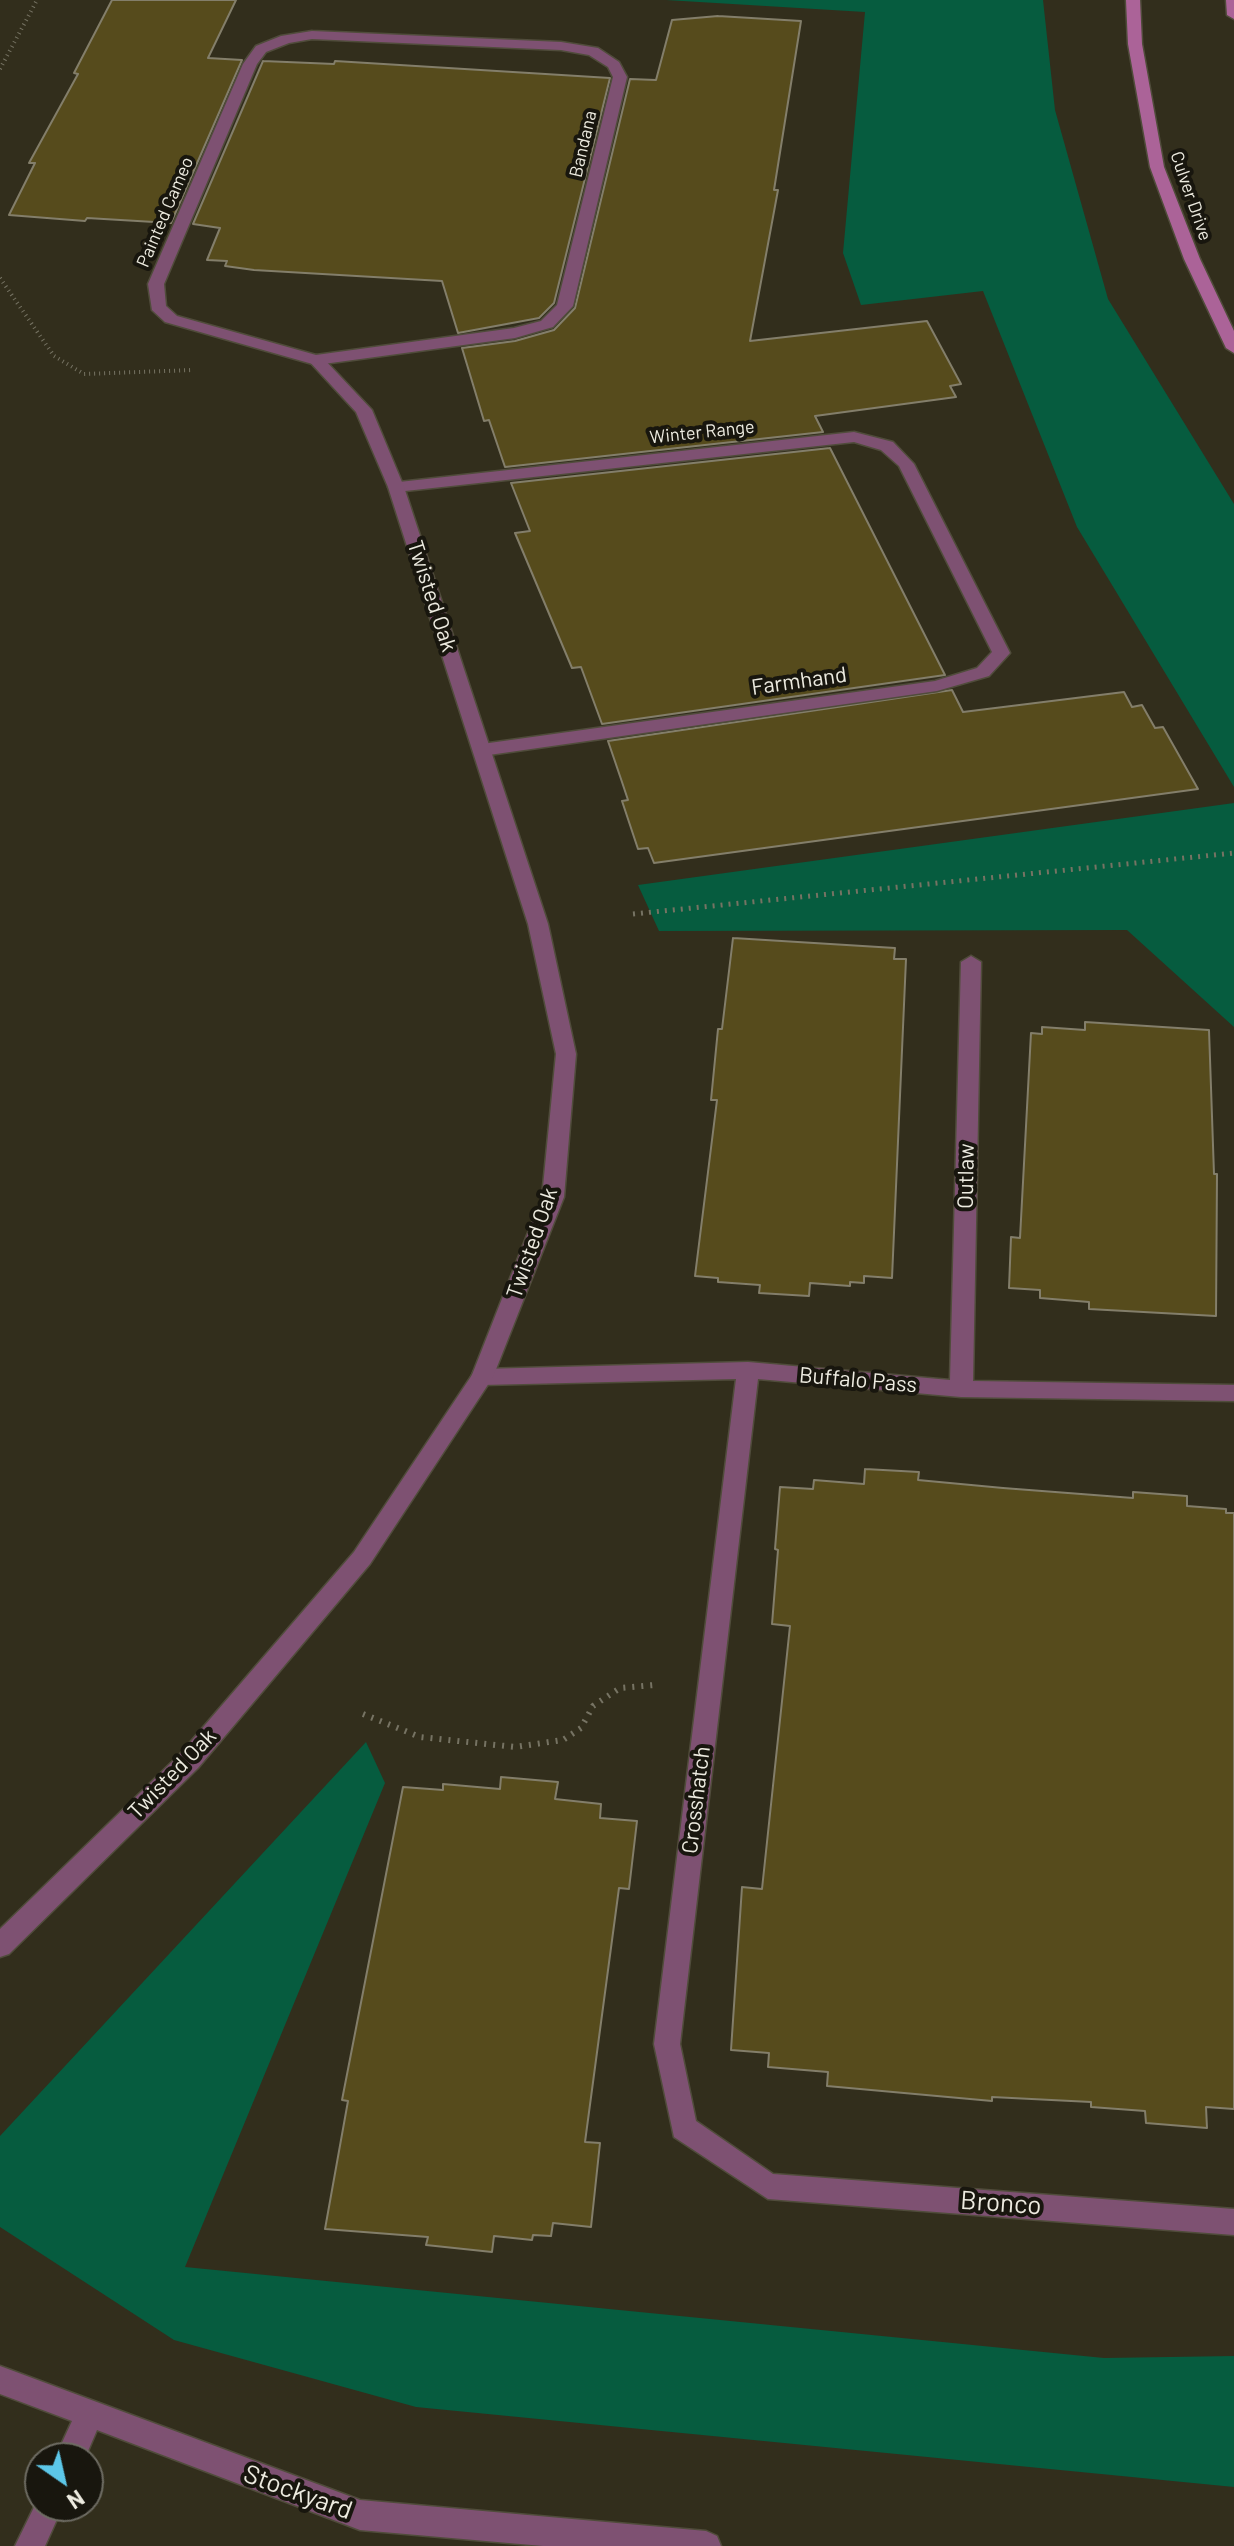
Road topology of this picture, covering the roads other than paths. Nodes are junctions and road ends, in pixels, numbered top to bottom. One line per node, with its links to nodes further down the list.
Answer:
1 (1133, 0): 5 (main road, Culver Drive)
2 (1233, 0): 3 (main road)
3 (1234, 15)
4 (286, 39): 6 (street, Painted Cameo); 6 (street, Bandana)
5 (1234, 348)
6 (316, 360): 7 (street, Twisted Oak)
7 (396, 487): 8 (street, Winter Range); 9 (street, Twisted Oak)
8 (952, 552): 9 (street, Farmhand)
9 (482, 750): 12 (street, Twisted Oak)
10 (971, 962): 13 (street, Outlaw)
11 (748, 1370): 12 (street, Buffalo Pass); 13 (street, Buffalo Pass); 16 (street, Crosshatch)
12 (482, 1377): 15 (street, Twisted Oak)
13 (961, 1389): 14 (street, Buffalo Pass)
14 (1234, 1393)
15 (0, 1946)
16 (768, 2186): 17 (street, Bronco)
17 (1234, 2222)
18 (0, 2380): 19 (street, Stockyard)
19 (89, 2415): 20 (street); 23 (street, Stockyard)
20 (77, 2442)
21 (41, 2522): 22 (street)
22 (30, 2546)
23 (706, 2546)

